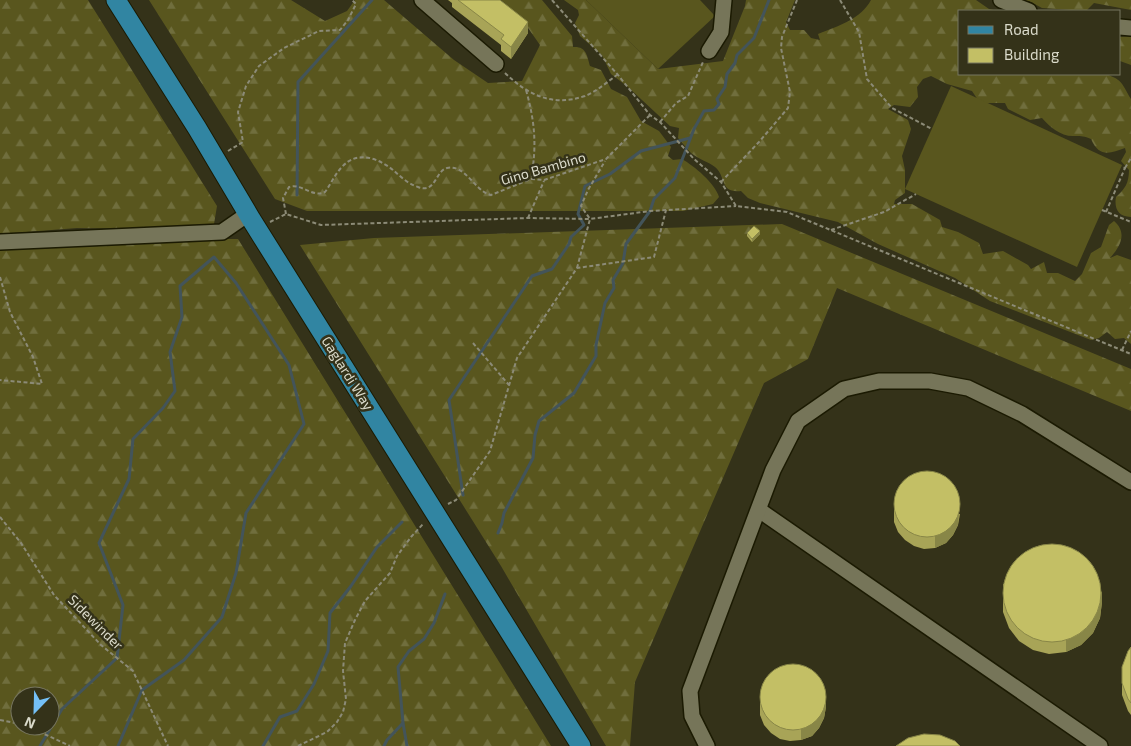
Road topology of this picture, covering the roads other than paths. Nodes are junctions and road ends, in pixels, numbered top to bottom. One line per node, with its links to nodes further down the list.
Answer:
1 (116, 0): 8 (main road, Gaglardi Way)
2 (422, 0): 7 (street)
3 (724, 0): 6 (street)
4 (1001, 0): 5 (street)
5 (1026, 10)
6 (709, 51)
7 (499, 67)
8 (253, 221): 9 (street); 12 (main road, Gaglardi Way)
9 (0, 242)
10 (1131, 482): 11 (street)
11 (758, 510): 13 (street); 14 (street)
12 (581, 746)
13 (707, 746)
14 (1100, 746)

